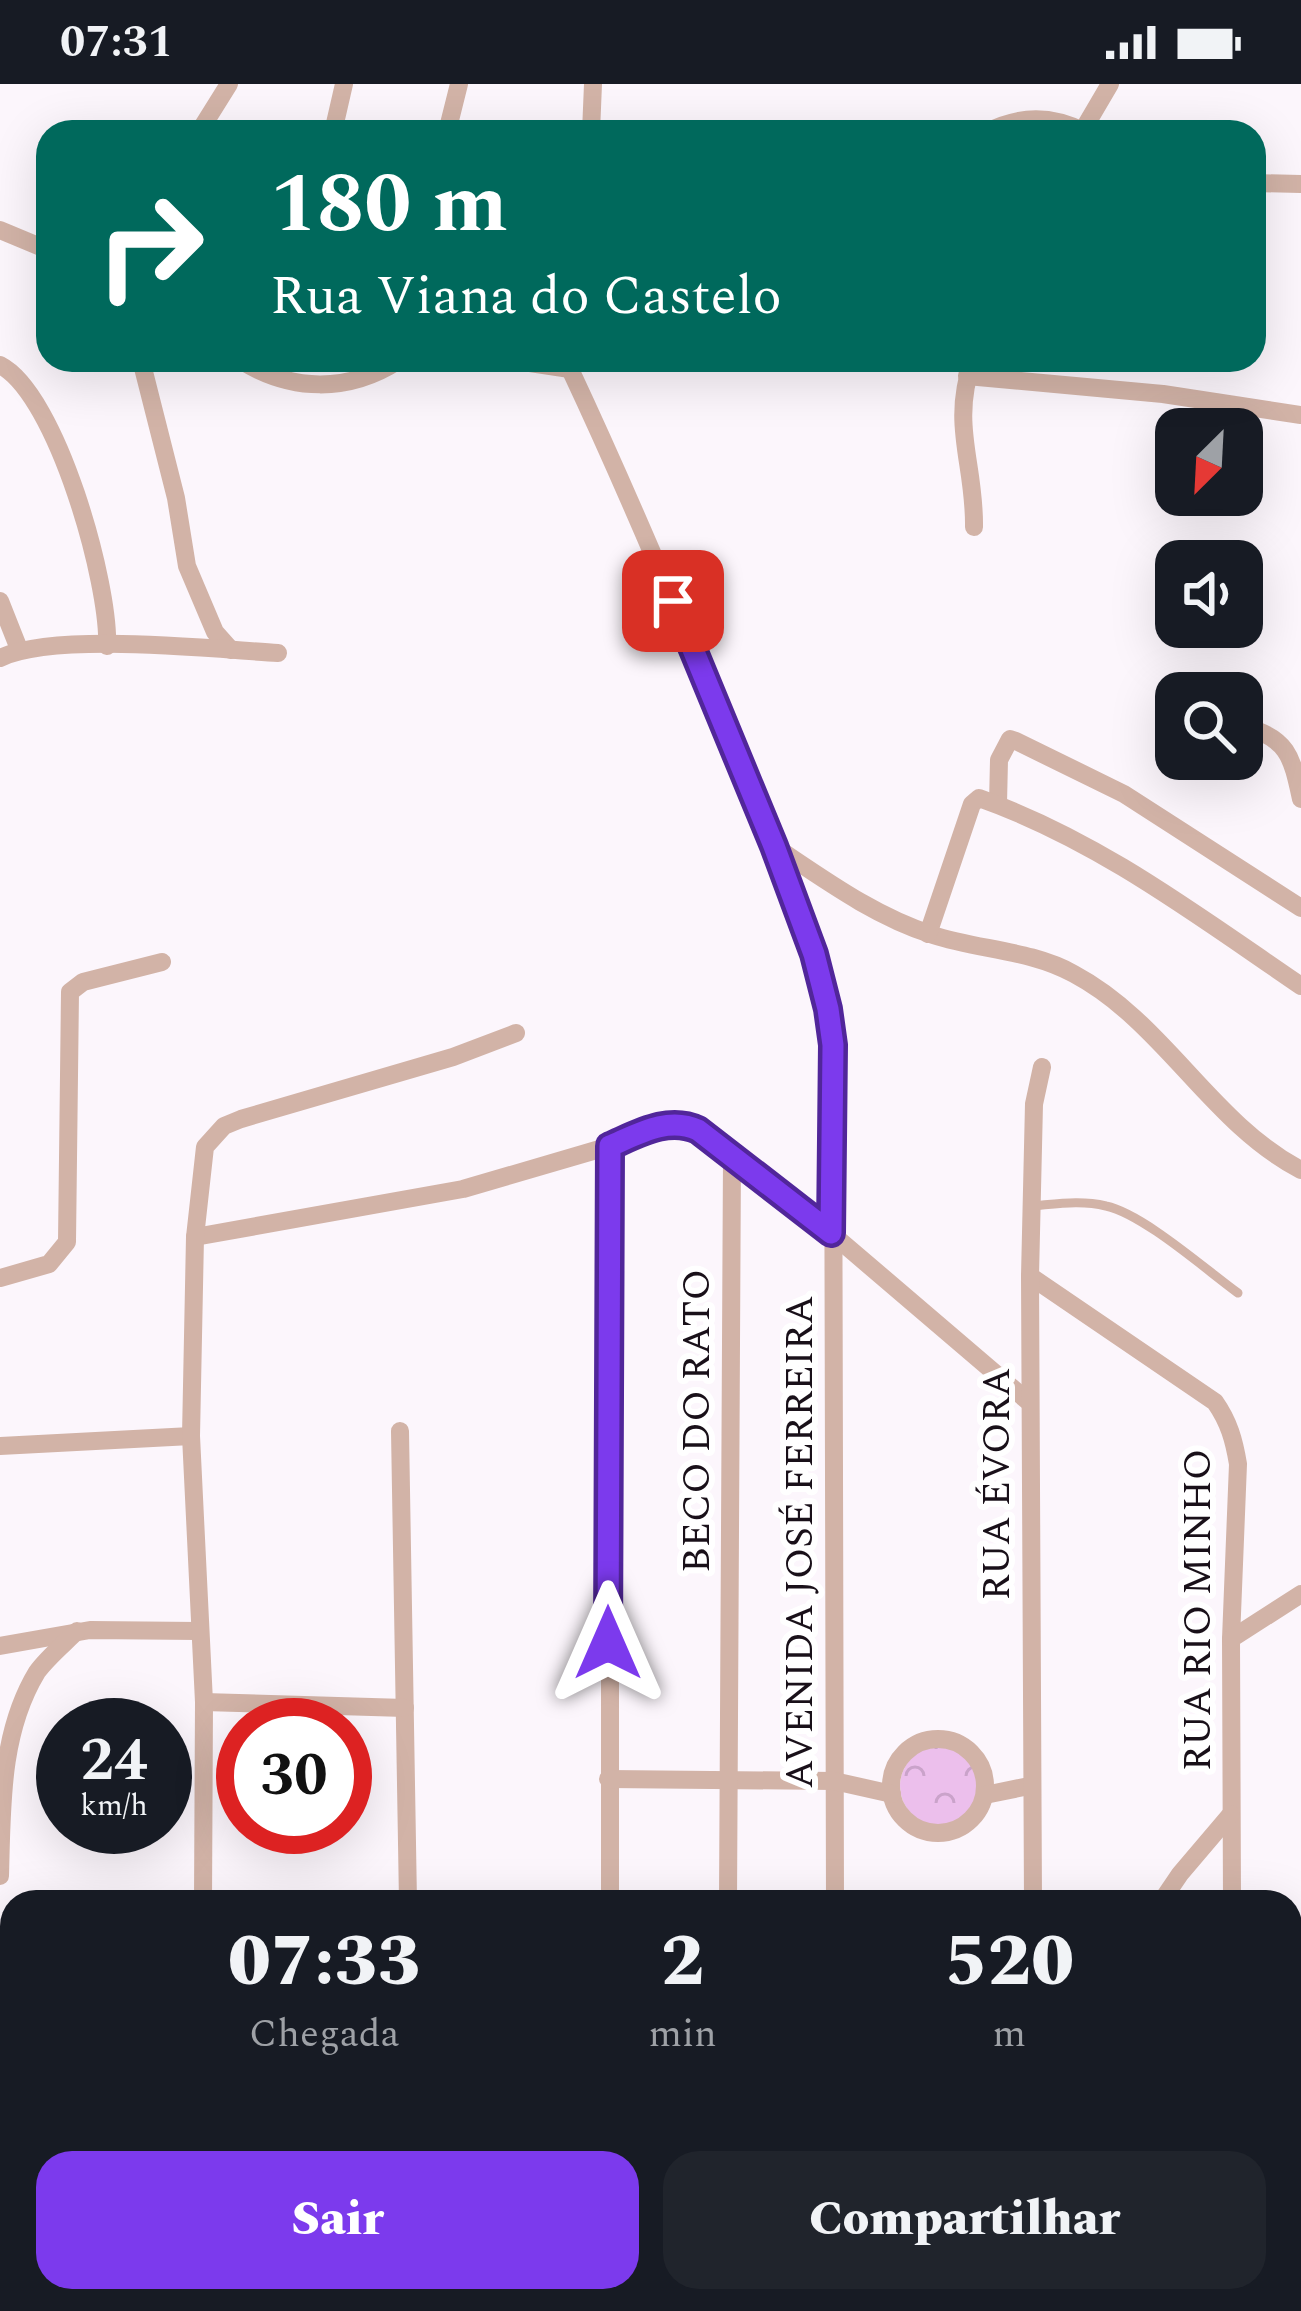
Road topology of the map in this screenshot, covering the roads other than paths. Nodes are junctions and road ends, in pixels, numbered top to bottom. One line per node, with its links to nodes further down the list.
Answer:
1 (229, 84): 6 (street)
2 (344, 84): 7 (street)
3 (459, 84): 8 (street)
4 (593, 84): 9 (street)
5 (1110, 84): 12 (street)
6 (206, 120)
7 (336, 120)
8 (450, 120)
9 (592, 120)
10 (1023, 120): 11 (street)
11 (1059, 120)
12 (1090, 120)
13 (1266, 183): 14 (street)
14 (1301, 184)
15 (0, 230): 16 (street)
16 (36, 245)
17 (0, 365): 27 (street)
18 (143, 372): 29 (street)
19 (263, 372): 20 (street)
20 (380, 372)
21 (576, 372): 35 (street, AVENIDA JOSÉ FERREIRA)
22 (969, 372): 25 (street)
23 (1000, 372): 24 (street)
24 (1301, 415)
25 (974, 527)
26 (0, 601): 28 (street)
27 (107, 646): 28 (street); 29 (street)
28 (19, 649): 31 (street)
29 (230, 650): 30 (street)
30 (278, 653)
31 (0, 658)
32 (1263, 734): 33 (street)
33 (1301, 799)
34 (998, 804): 36 (street); 37 (street); 39 (street)
35 (774, 846): 37 (street); 46 (street, AVENIDA JOSÉ FERREIRA)
36 (1301, 908)
37 (928, 934): 44 (street)
38 (162, 962): 49 (street)
39 (1301, 986)
40 (516, 1034): 47 (street)
41 (1042, 1067): 45 (street, RUA ÉVORA)
42 (610, 1146): 43 (street); 47 (street); 62 (street)
43 (732, 1157): 46 (street); 63 (street, BECO DO RATO)
44 (1301, 1171)
45 (1031, 1206): 48 (street, RUA ÉVORA); 50 (lane)
46 (831, 1233): 51 (street); 64 (street, AVENIDA JOSÉ FERREIRA)
47 (195, 1237): 53 (street)
48 (1030, 1276): 51 (street, RUA ÉVORA); 58 (street, RUA RIO MINHO)
49 (0, 1278)
50 (1238, 1294)
51 (1030, 1403): 65 (street, RUA ÉVORA)
52 (400, 1431): 61 (street)
53 (190, 1436): 54 (street); 57 (street)
54 (0, 1446)
55 (1301, 1594): 58 (street)
56 (77, 1631): 57 (street); 59 (street); 69 (street)
57 (197, 1631): 60 (street)
58 (1231, 1639): 68 (street, RUA RIO MINHO)
59 (0, 1646)
60 (204, 1702): 61 (street); 70 (street)
61 (405, 1708): 71 (street)
62 (608, 1779): 63 (street); 72 (street)
63 (728, 1779): 64 (street); 73 (street, BECO DO RATO)
64 (834, 1781): 66 (street); 74 (street, AVENIDA JOSÉ FERREIRA)
65 (1029, 1786): 67 (street); 75 (street, RUA ÉVORA)
66 (892, 1794): 67 (street); 67 (street)
67 (985, 1795)
68 (1231, 1814): 76 (street); 77 (street, RUA RIO MINHO)
69 (0, 1876)
70 (203, 1890)
71 (408, 1890)
72 (610, 1890)
73 (728, 1890)
74 (835, 1890)
75 (1033, 1890)
76 (1170, 1890)
77 (1232, 1890)

